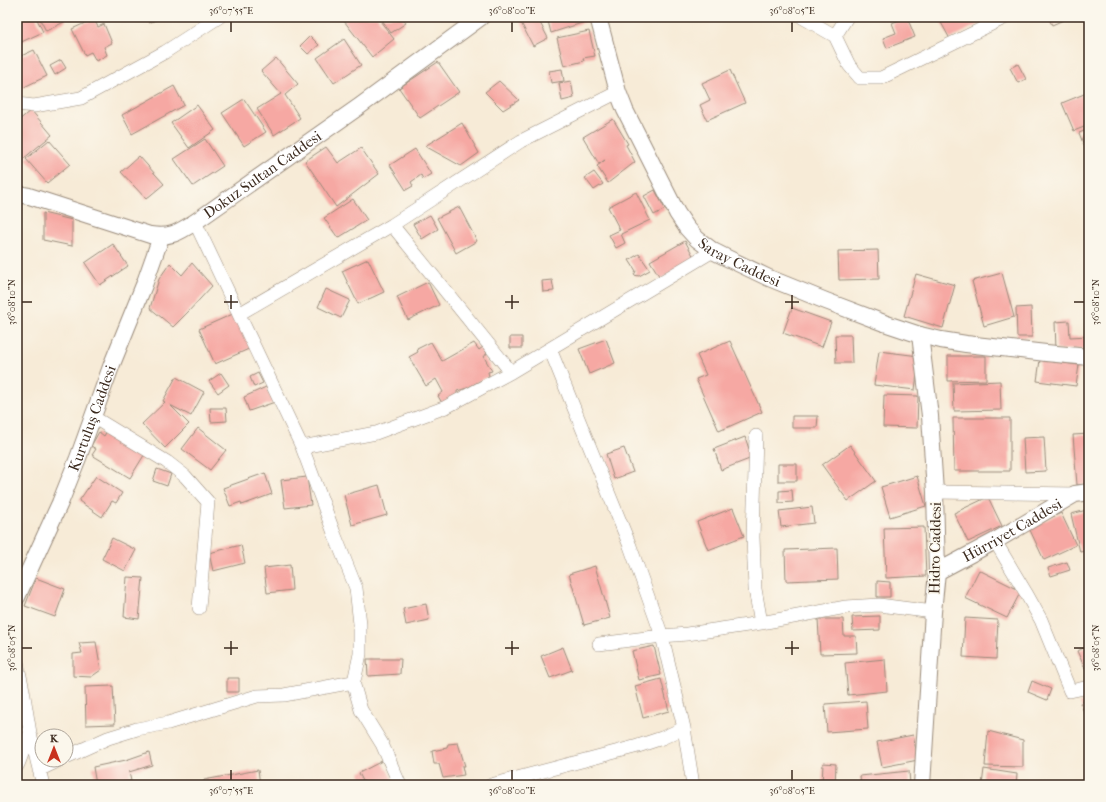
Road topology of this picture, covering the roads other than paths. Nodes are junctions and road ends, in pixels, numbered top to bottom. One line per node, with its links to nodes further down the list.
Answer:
1 (219, 17): 9 (street)
2 (481, 17): 11 (street, Dokuz Sultan Caddesi)
3 (598, 17): 8 (street, Saray Caddesi)
4 (802, 17): 7 (street)
5 (847, 17): 7 (street)
6 (1006, 17): 7 (street)
7 (835, 36)
8 (618, 92): 12 (street); 14 (street, Saray Caddesi)
9 (17, 104)
10 (17, 194): 13 (street, Dokuz Sultan Caddesi)
11 (195, 222): 13 (street, Dokuz Sultan Caddesi); 15 (street)
12 (392, 225): 15 (street); 19 (street)
13 (161, 237): 20 (street, Kurtuluş Caddesi)
14 (713, 251): 16 (street, Saray Caddesi); 17 (street)
15 (239, 314): 22 (street)
16 (920, 334): 18 (street, Saray Caddesi); 23 (street, Hidro Caddesi)
17 (550, 349): 19 (street); 31 (street)
18 (1089, 357)
19 (511, 372): 22 (street)
20 (93, 418): 27 (street, Kurtuluş Caddesi); 28 (street)
21 (756, 436): 30 (street)
22 (302, 447): 34 (street)
23 (935, 492): 24 (street); 26 (street, Hidro Caddesi)
24 (1082, 493): 25 (street, Hürriyet Caddesi)
25 (995, 542): 26 (street, Hürriyet Caddesi); 35 (street)
26 (938, 572): 29 (street, Hidro Caddesi)
27 (17, 597)
28 (199, 608)
29 (933, 612): 30 (street); 46 (street, Hidro Caddesi)
30 (761, 623): 31 (street)
31 (662, 636): 32 (street); 36 (street)
32 (599, 644)
33 (17, 662): 37 (street)
34 (353, 682): 38 (street); 43 (street)
35 (1089, 687)
36 (684, 728): 44 (street); 45 (street)
37 (30, 733): 39 (street); 41 (street)
38 (74, 753)
39 (17, 766)
40 (43, 768): 41 (street)
41 (39, 770): 42 (street)
42 (43, 785)
43 (400, 785)
44 (491, 785)
45 (693, 785)
46 (922, 785)

